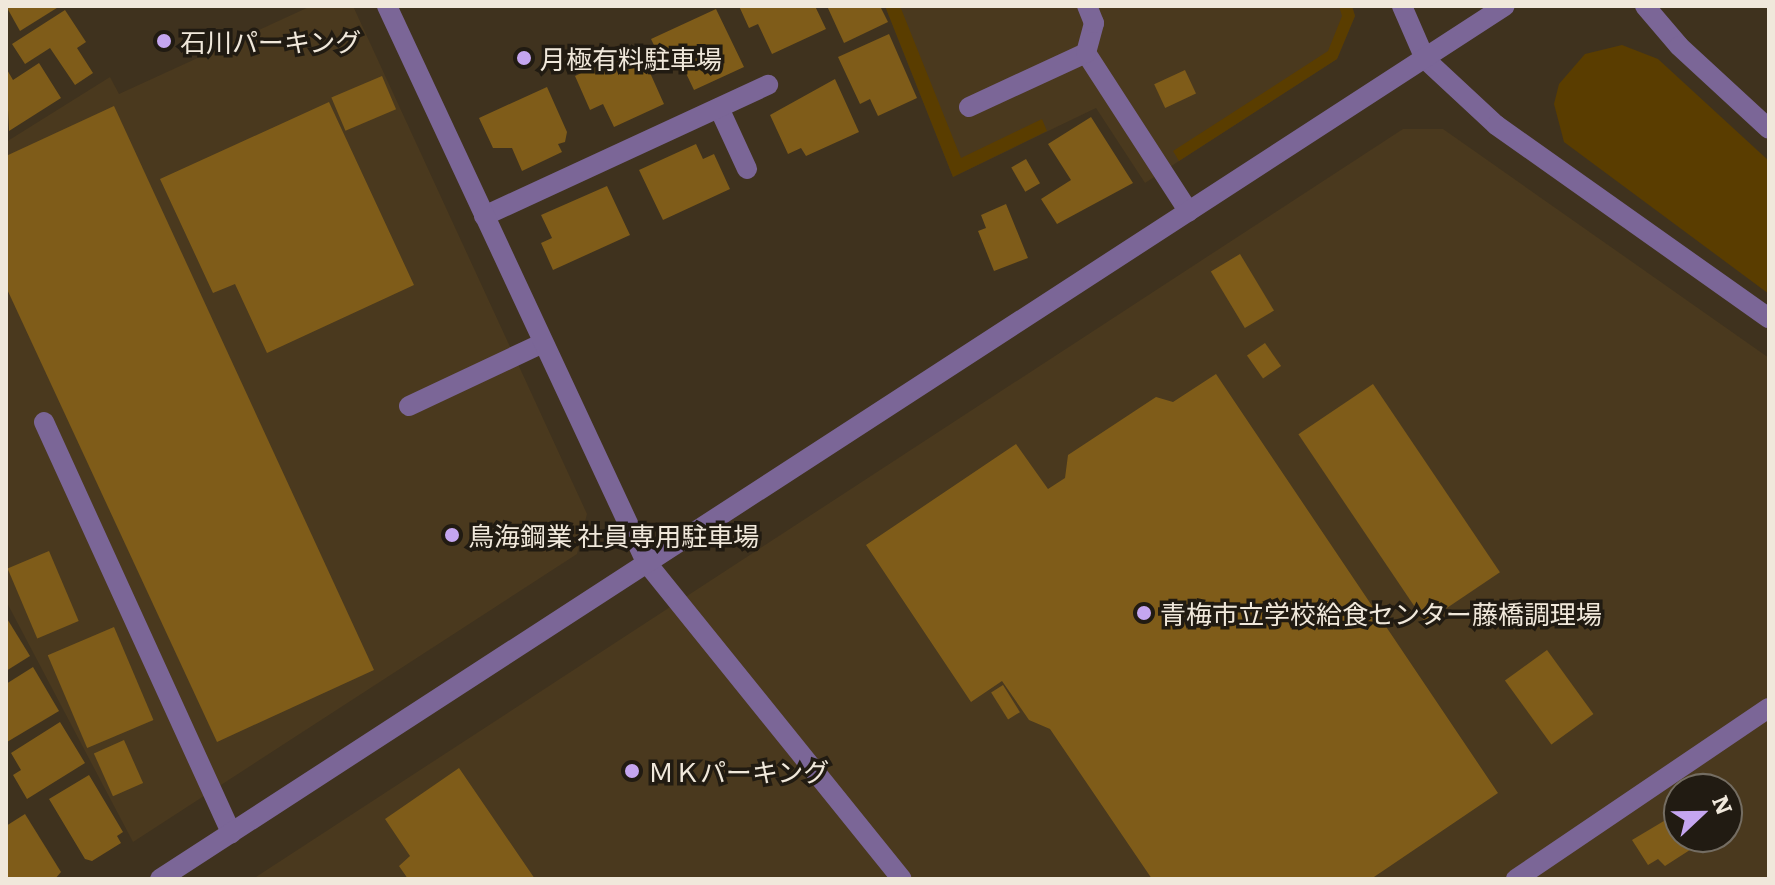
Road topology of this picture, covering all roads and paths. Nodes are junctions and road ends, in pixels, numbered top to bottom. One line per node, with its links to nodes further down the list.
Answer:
1 (387, 6): 14 (street)
2 (1087, 6): 6 (street)
3 (1402, 6): 7 (street)
4 (1505, 6): 7 (street)
5 (1645, 6): 11 (street)
6 (1086, 53): 9 (street); 13 (street)
7 (1425, 59): 13 (street); 15 (street)
8 (768, 85): 10 (street)
9 (969, 107)
10 (719, 108): 12 (street); 14 (street)
11 (1769, 129)
12 (747, 169)
13 (1189, 212): 19 (street)
14 (484, 216): 16 (street)
15 (1769, 318)
16 (543, 343): 17 (street); 19 (street)
17 (409, 406)
18 (44, 422): 21 (street)
19 (646, 562): 21 (street); 23 (street)
20 (1769, 708): 24 (street)
21 (231, 833): 22 (street)
22 (160, 879)
23 (902, 879)
24 (1516, 879)

